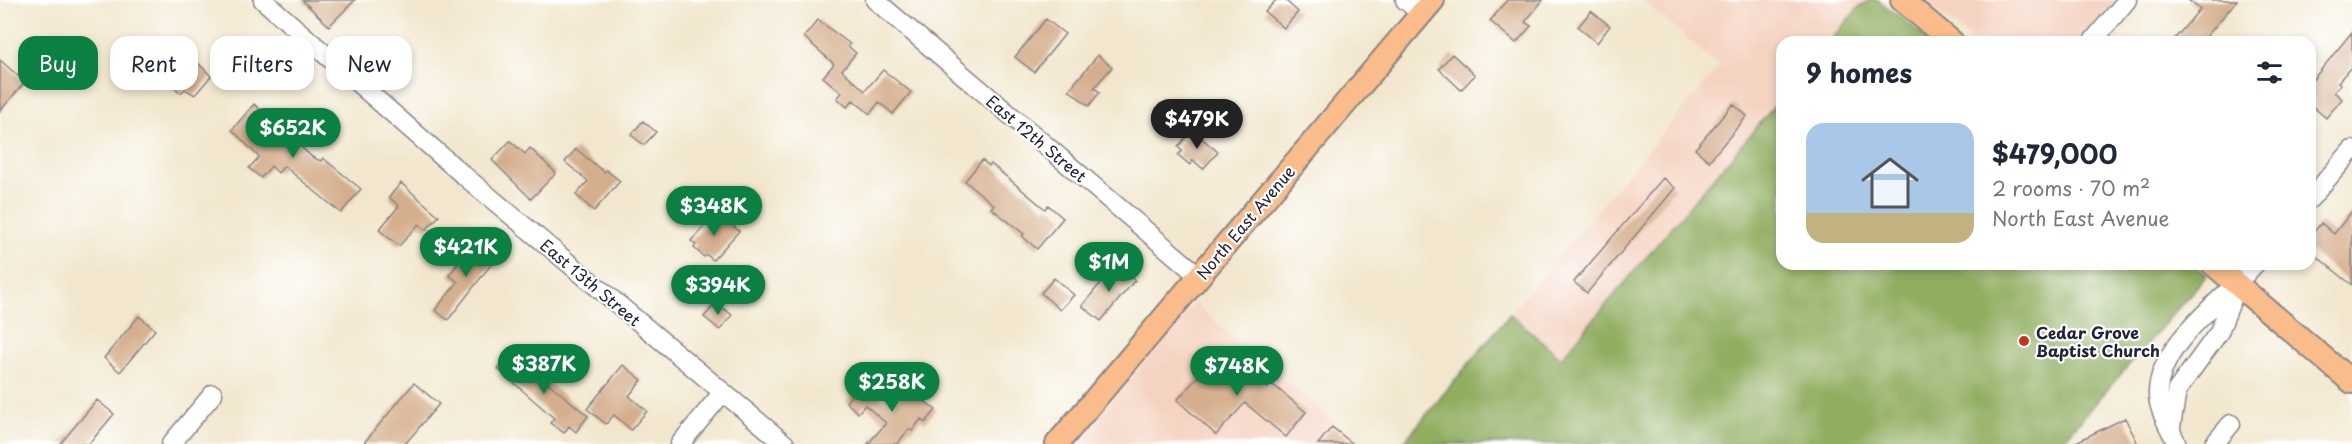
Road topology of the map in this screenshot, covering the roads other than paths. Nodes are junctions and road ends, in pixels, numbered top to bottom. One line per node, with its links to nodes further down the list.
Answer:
1 (263, 0): 15 (street, East 13th Street)
2 (875, 0): 12 (street, East 12th Street)
3 (1902, 0): 6 (main road)
4 (2127, 0): 7 (street)
5 (1420, 5): 12 (main road, North East Avenue)
6 (1945, 36)
7 (2097, 36)
8 (2352, 150): 9 (street)
9 (2316, 192)
10 (2220, 270): 13 (main road)
11 (2250, 270): 13 (street)
12 (1199, 276): 22 (main road, North East Avenue)
13 (2237, 285): 14 (main road); 18 (street); 18 (street)
14 (2352, 382)
15 (723, 392): 20 (street); 21 (street, East 13th Street)
16 (213, 394): 19 (street)
17 (2231, 424): 23 (street)
18 (2174, 437)
19 (171, 444)
20 (680, 444)
21 (785, 444)
22 (1057, 444)
23 (2214, 444)

